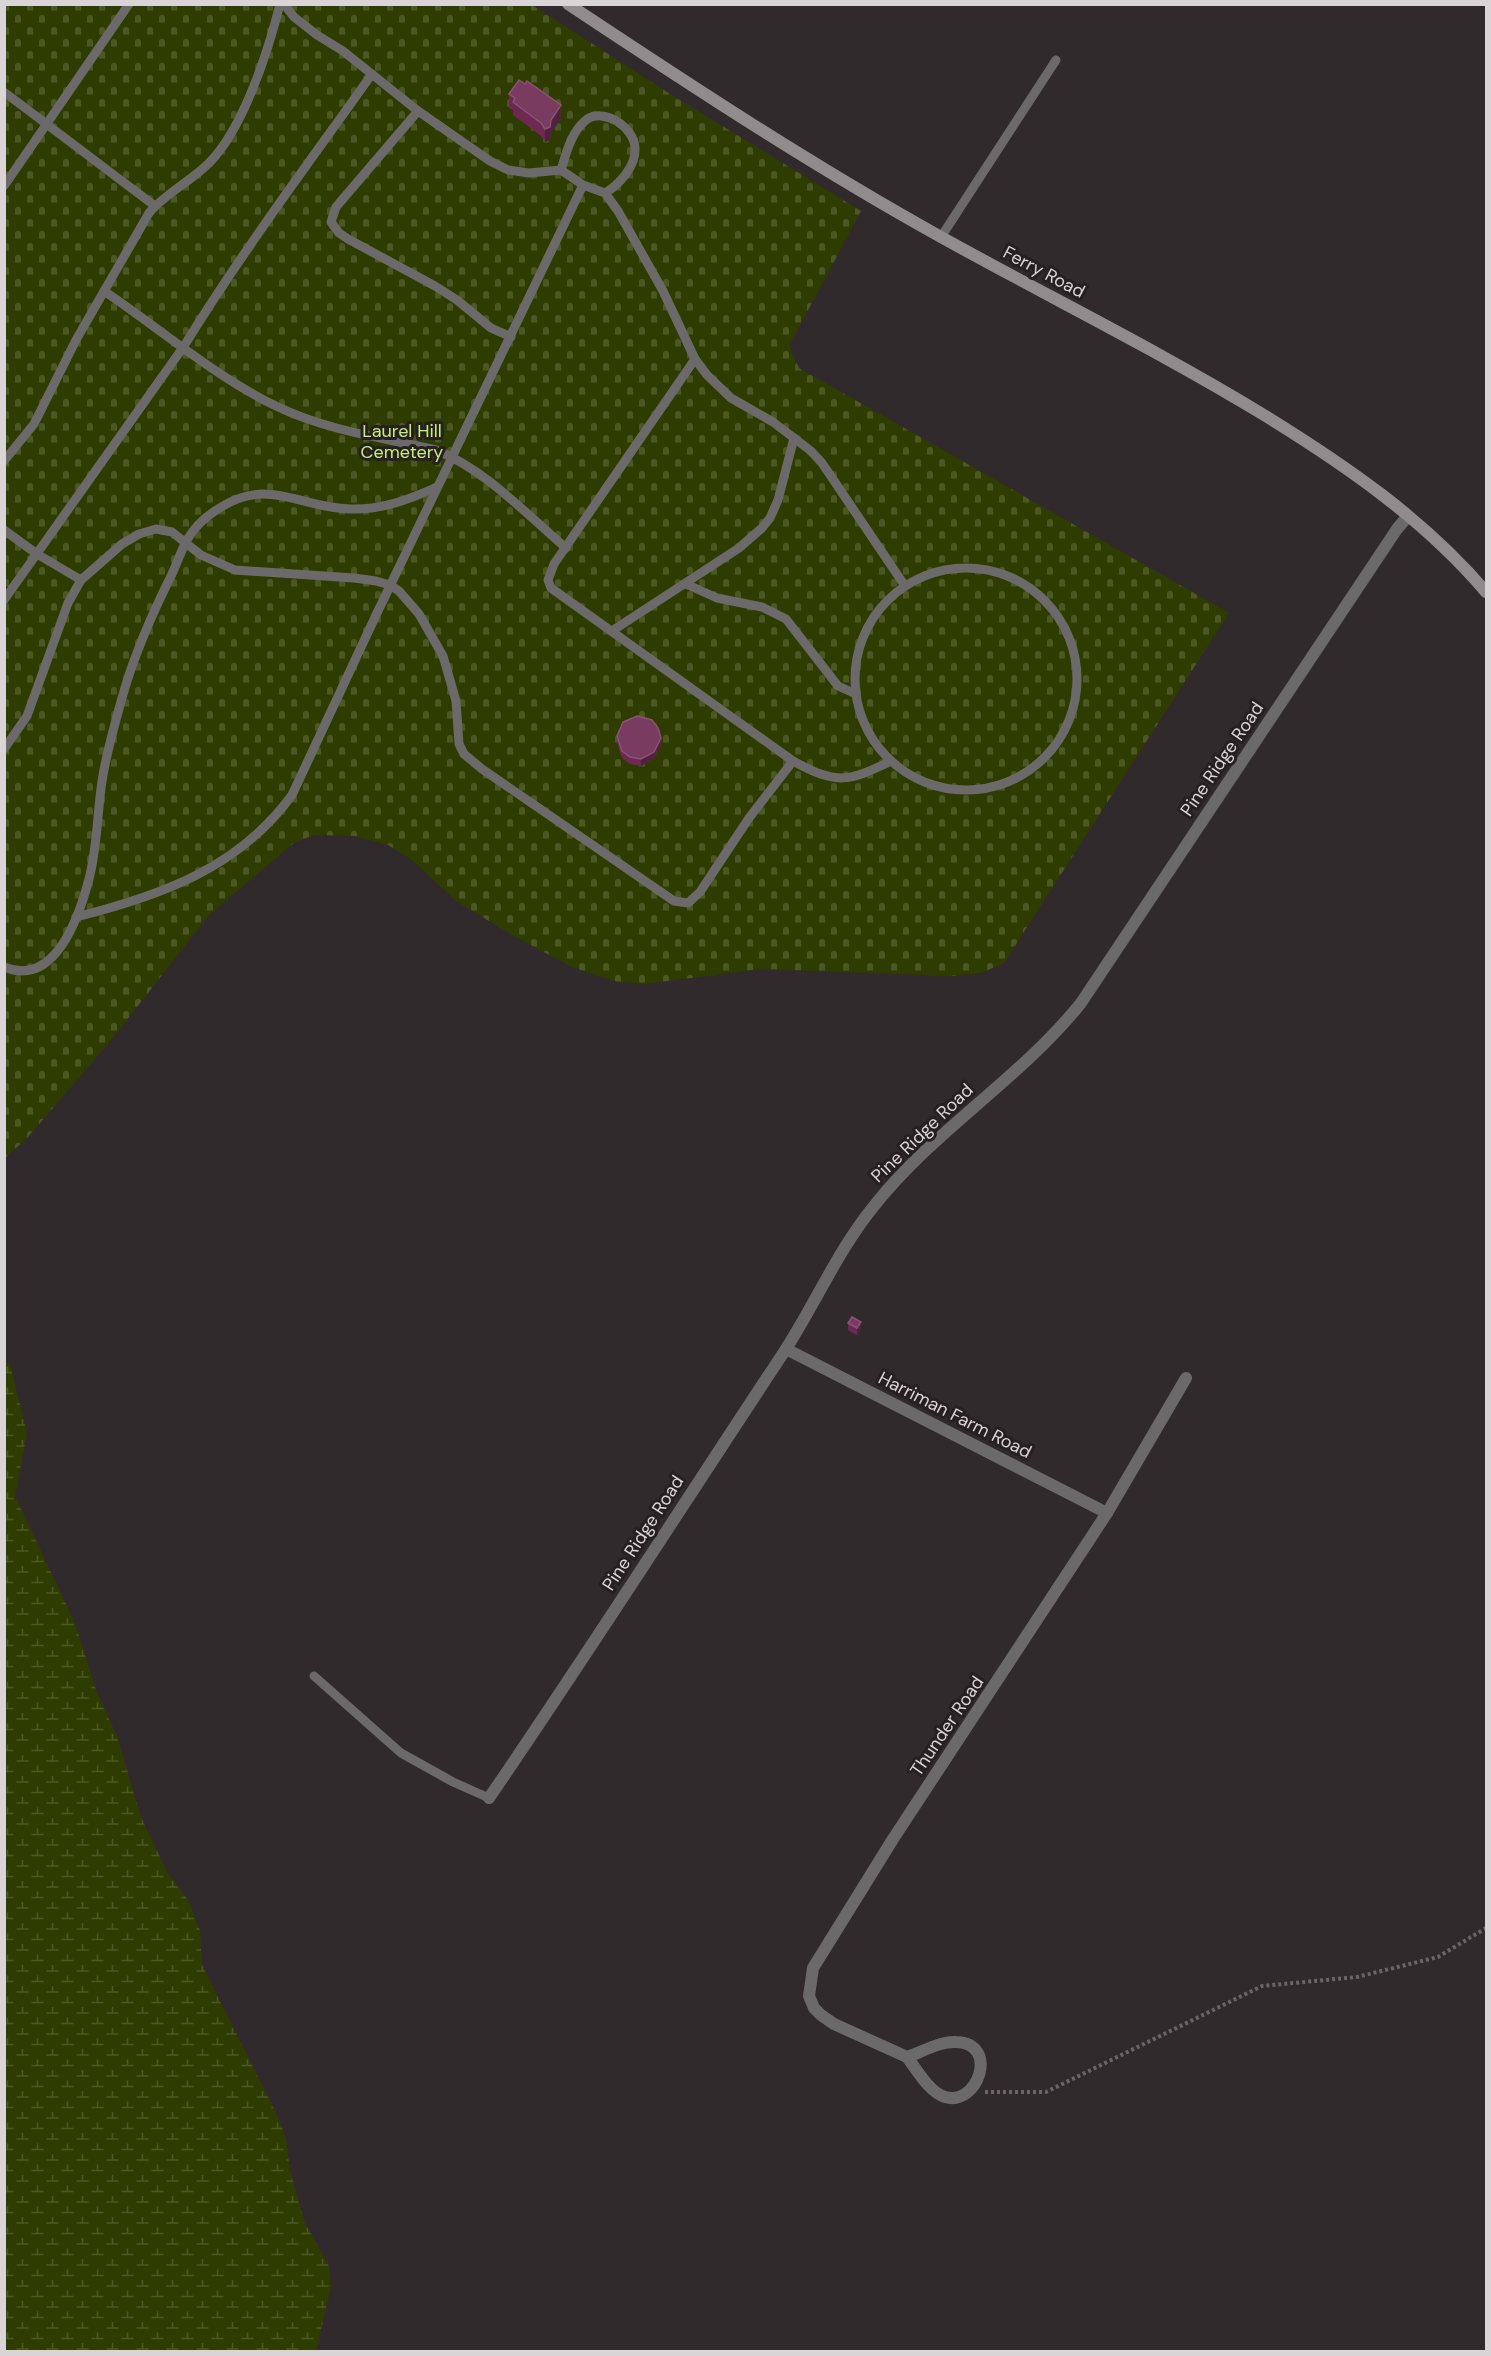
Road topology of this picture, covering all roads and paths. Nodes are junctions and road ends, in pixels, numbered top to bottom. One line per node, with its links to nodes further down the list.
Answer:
1 (129, 4): 8 (lane)
2 (282, 4): 5 (lane); 13 (lane)
3 (568, 4): 14 (main road, Ferry Road)
4 (1056, 60): 14 (lane)
5 (372, 74): 7 (lane); 17 (lane)
6 (4, 92): 8 (lane)
7 (418, 111): 9 (lane); 16 (lane)
8 (49, 124): 11 (lane); 13 (lane)
9 (561, 170): 10 (lane); 12 (lane)
10 (583, 185): 12 (lane); 16 (lane)
11 (4, 186)
12 (605, 193): 18 (lane)
13 (155, 206): 15 (lane)
14 (941, 237): 23 (main road, Ferry Road)
15 (104, 291): 17 (lane); 21 (lane)
16 (511, 337): 20 (lane)
17 (183, 346): 20 (lane); 27 (lane)
18 (695, 358): 19 (lane); 26 (lane)
19 (794, 438): 29 (lane); 31 (lane)
20 (452, 457): 22 (lane); 26 (lane)
21 (4, 460)
22 (437, 487): 25 (lane); 30 (lane)
23 (1408, 516): 32 (main road, Ferry Road); 41 (street, Pine Ridge Road)
24 (4, 530): 27 (lane)
25 (185, 543): 28 (lane); 30 (lane); 39 (lane)
26 (566, 548): 34 (lane)
27 (37, 554): 28 (lane); 33 (lane)
28 (81, 580): 36 (lane)
29 (686, 584): 34 (lane); 35 (lane)
30 (390, 585): 37 (lane); 39 (lane)
31 (905, 586): 35 (lane); 38 (lane)
32 (1486, 592)
33 (4, 600)
34 (612, 631): 37 (lane)
35 (856, 694): 38 (lane)
36 (4, 749)
37 (793, 761): 38 (lane)
38 (891, 761)
39 (76, 917): 40 (lane)
40 (4, 967)
41 (786, 1349): 43 (street, Harriman Farm Road); 45 (street, Pine Ridge Road)
42 (1186, 1378): 43 (street, Thunder Road)
43 (1107, 1513): 47 (street, Thunder Road)
44 (314, 1676): 45 (lane)
45 (489, 1798)
46 (1486, 1928): 48 (path)
47 (907, 2057): 48 (street, Thunder Road); 48 (street)
48 (967, 2092)

